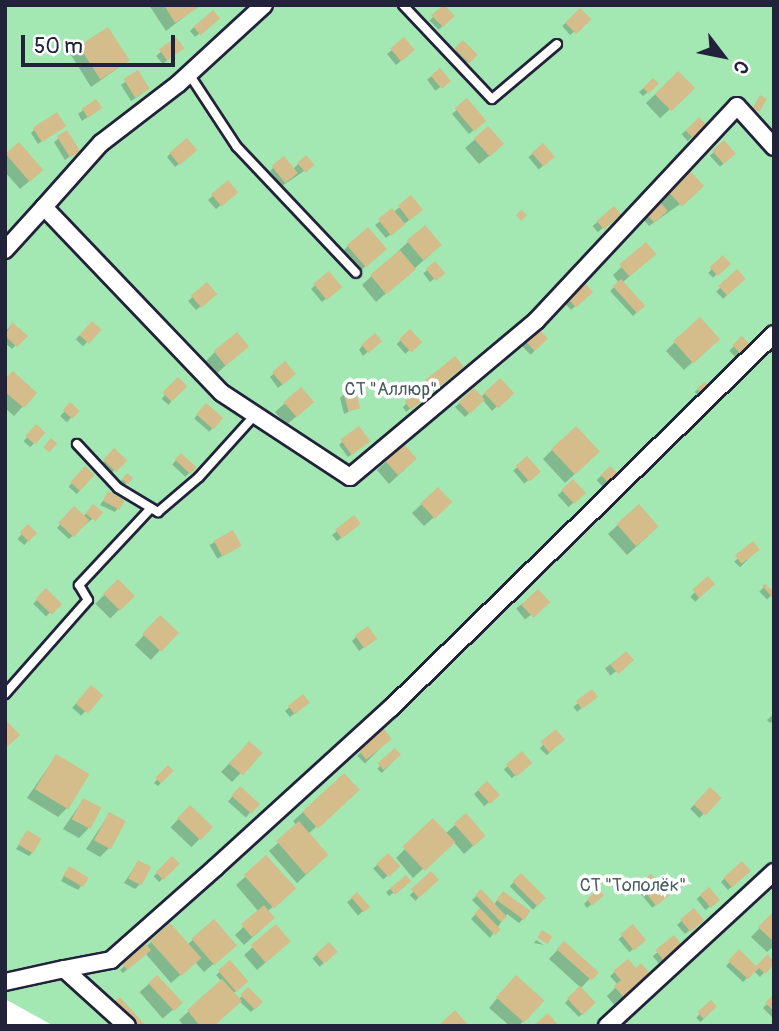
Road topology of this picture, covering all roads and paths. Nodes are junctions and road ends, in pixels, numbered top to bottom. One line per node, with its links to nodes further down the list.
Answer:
1 (264, 5): 4 (street)
2 (403, 5): 3 (lane)
3 (557, 44)
4 (189, 74): 6 (street); 8 (lane)
5 (774, 147): 10 (street)
6 (44, 207): 7 (street); 10 (street)
7 (5, 250)
8 (356, 273)
9 (774, 334): 15 (street)
10 (255, 415): 12 (lane)
11 (77, 444): 12 (lane)
12 (151, 508): 13 (lane)
13 (5, 694)
14 (774, 872): 18 (street)
15 (64, 969): 16 (street); 17 (street)
16 (5, 982)
17 (127, 1026)
18 (607, 1026)

